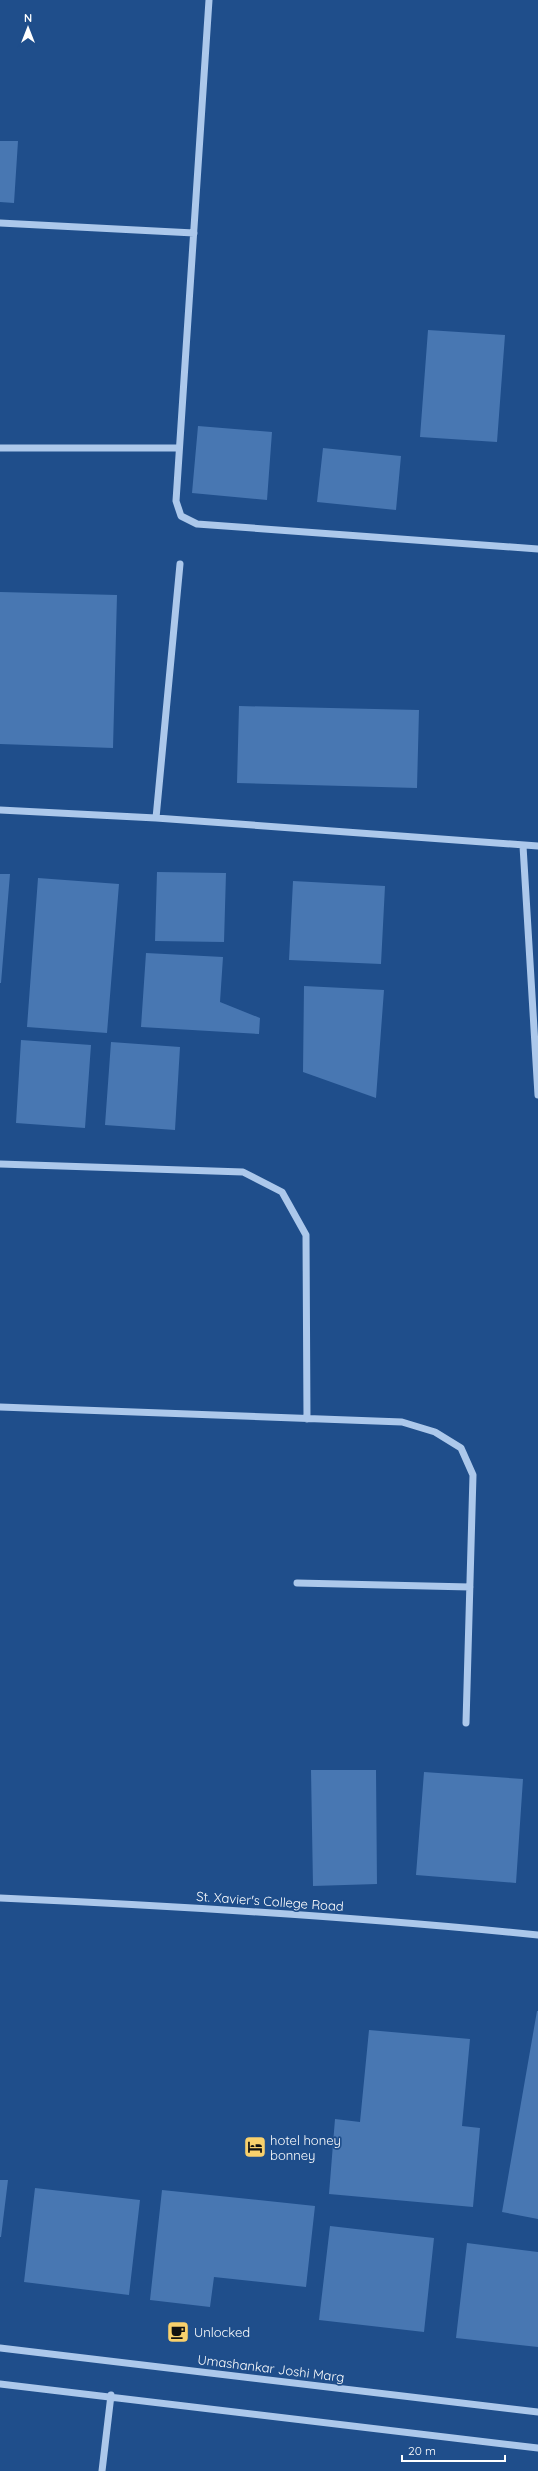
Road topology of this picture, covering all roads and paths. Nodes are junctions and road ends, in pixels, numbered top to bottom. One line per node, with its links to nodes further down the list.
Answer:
1 (209, 0): 3 (street)
2 (0, 223): 3 (street)
3 (194, 233): 5 (street)
4 (0, 448): 5 (street)
5 (179, 448): 6 (street)
6 (538, 549)
7 (180, 564): 9 (street)
8 (0, 810): 9 (street)
9 (156, 818): 10 (street)
10 (523, 846): 11 (street); 12 (street)
11 (538, 846)
12 (538, 1095)
13 (0, 1164): 15 (street)
14 (0, 1407): 15 (street)
15 (307, 1419): 17 (street)
16 (297, 1583): 17 (street)
17 (470, 1587): 18 (street)
18 (466, 1723)
19 (0, 1898): 20 (street, St. Xavier's College Road)
20 (538, 1935)
21 (0, 2348): 24 (street, Umashankar Joshi Marg)
22 (0, 2384): 23 (street)
23 (111, 2395): 25 (street); 26 (street)
24 (538, 2412)
25 (538, 2448)
26 (102, 2471)

